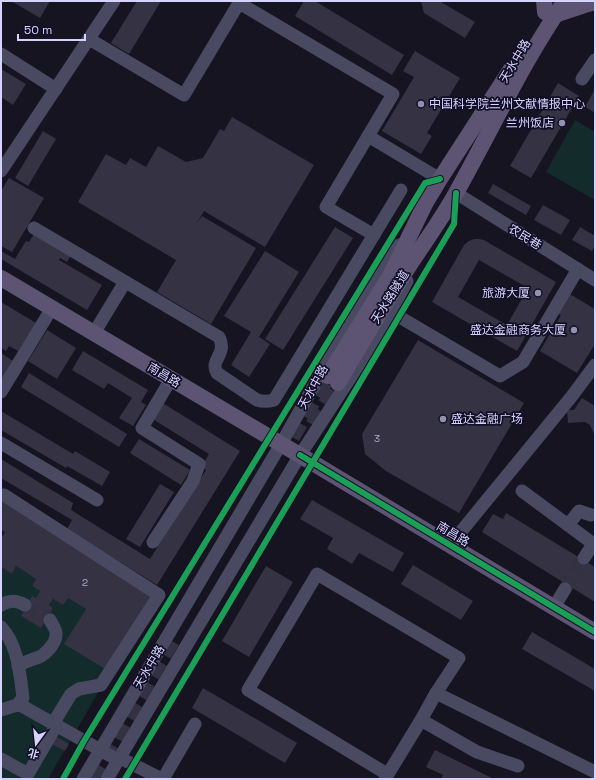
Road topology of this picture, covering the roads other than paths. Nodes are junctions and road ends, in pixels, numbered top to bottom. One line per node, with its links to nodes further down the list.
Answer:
1 (114, 1): 6 (street)
2 (565, 1): 5 (main road, 天水中路)
3 (239, 2): 6 (street); 11 (street)
4 (595, 2): 5 (main road)
5 (549, 7): 13 (main road, 天水中路); 15 (main road, 天水中路)
6 (89, 39): 10 (street)
7 (1, 54): 10 (street)
8 (595, 60): 9 (street)
9 (582, 80)
10 (56, 89): 12 (street)
11 (368, 136): 13 (street); 19 (street)
12 (1, 171)
13 (440, 179): 16 (main road, 天水中路)
14 (401, 190): 19 (street)
15 (456, 193): 17 (main road, 天水中路); 20 (street, 农民巷)
16 (425, 204): 17 (main road, 天水路隧道); 31 (street, 天水中路)
17 (444, 213): 25 (street, 天水中路)
18 (34, 228): 23 (street)
19 (374, 235): 23 (street)
20 (578, 269): 22 (street, 农民巷); 25 (street)
21 (1, 278): 24 (main road, 南昌路)
22 (595, 280)
23 (125, 282): 26 (street)
24 (52, 308): 26 (main road, 南昌路); 29 (street)
25 (391, 312): 32 (street, 天水中路)
26 (94, 333): 28 (main road, 南昌路)
27 (595, 365): 40 (street)
28 (171, 379): 31 (main road, 南昌路); 38 (street)
29 (1, 392)
30 (1, 443): 35 (street)
31 (281, 444): 32 (main road, 南昌路); 56 (street, 天水中路)
32 (300, 455): 40 (main road, 南昌路); 57 (street, 天水中路)
33 (522, 491): 37 (street)
34 (1, 495): 54 (street)
35 (97, 500)
36 (591, 515): 37 (street)
37 (568, 525): 39 (street)
38 (153, 542)
39 (594, 544): 41 (street)
40 (450, 545): 45 (main road, 南昌路)
41 (584, 558)
42 (565, 588): 45 (street)
43 (1, 605): 44 (street)
44 (25, 605)
45 (554, 608): 48 (main road, 南昌路)
46 (50, 620): 49 (street)
47 (1, 627): 49 (street)
48 (595, 632)
49 (18, 666): 51 (street)
50 (436, 693): 53 (street); 60 (street); 61 (street)
51 (20, 702): 52 (street); 54 (street)
52 (1, 710)
53 (421, 720): 59 (street); 61 (street)
54 (56, 722): 56 (street); 58 (street)
55 (195, 724): 64 (street)
56 (102, 747): 57 (street); 62 (street, 天水中路)
57 (120, 757): 63 (street, 天水中路); 64 (street)
58 (1, 759)
59 (518, 766)
60 (595, 772)
61 (386, 777)
62 (83, 779)
63 (107, 779)
64 (162, 779)

